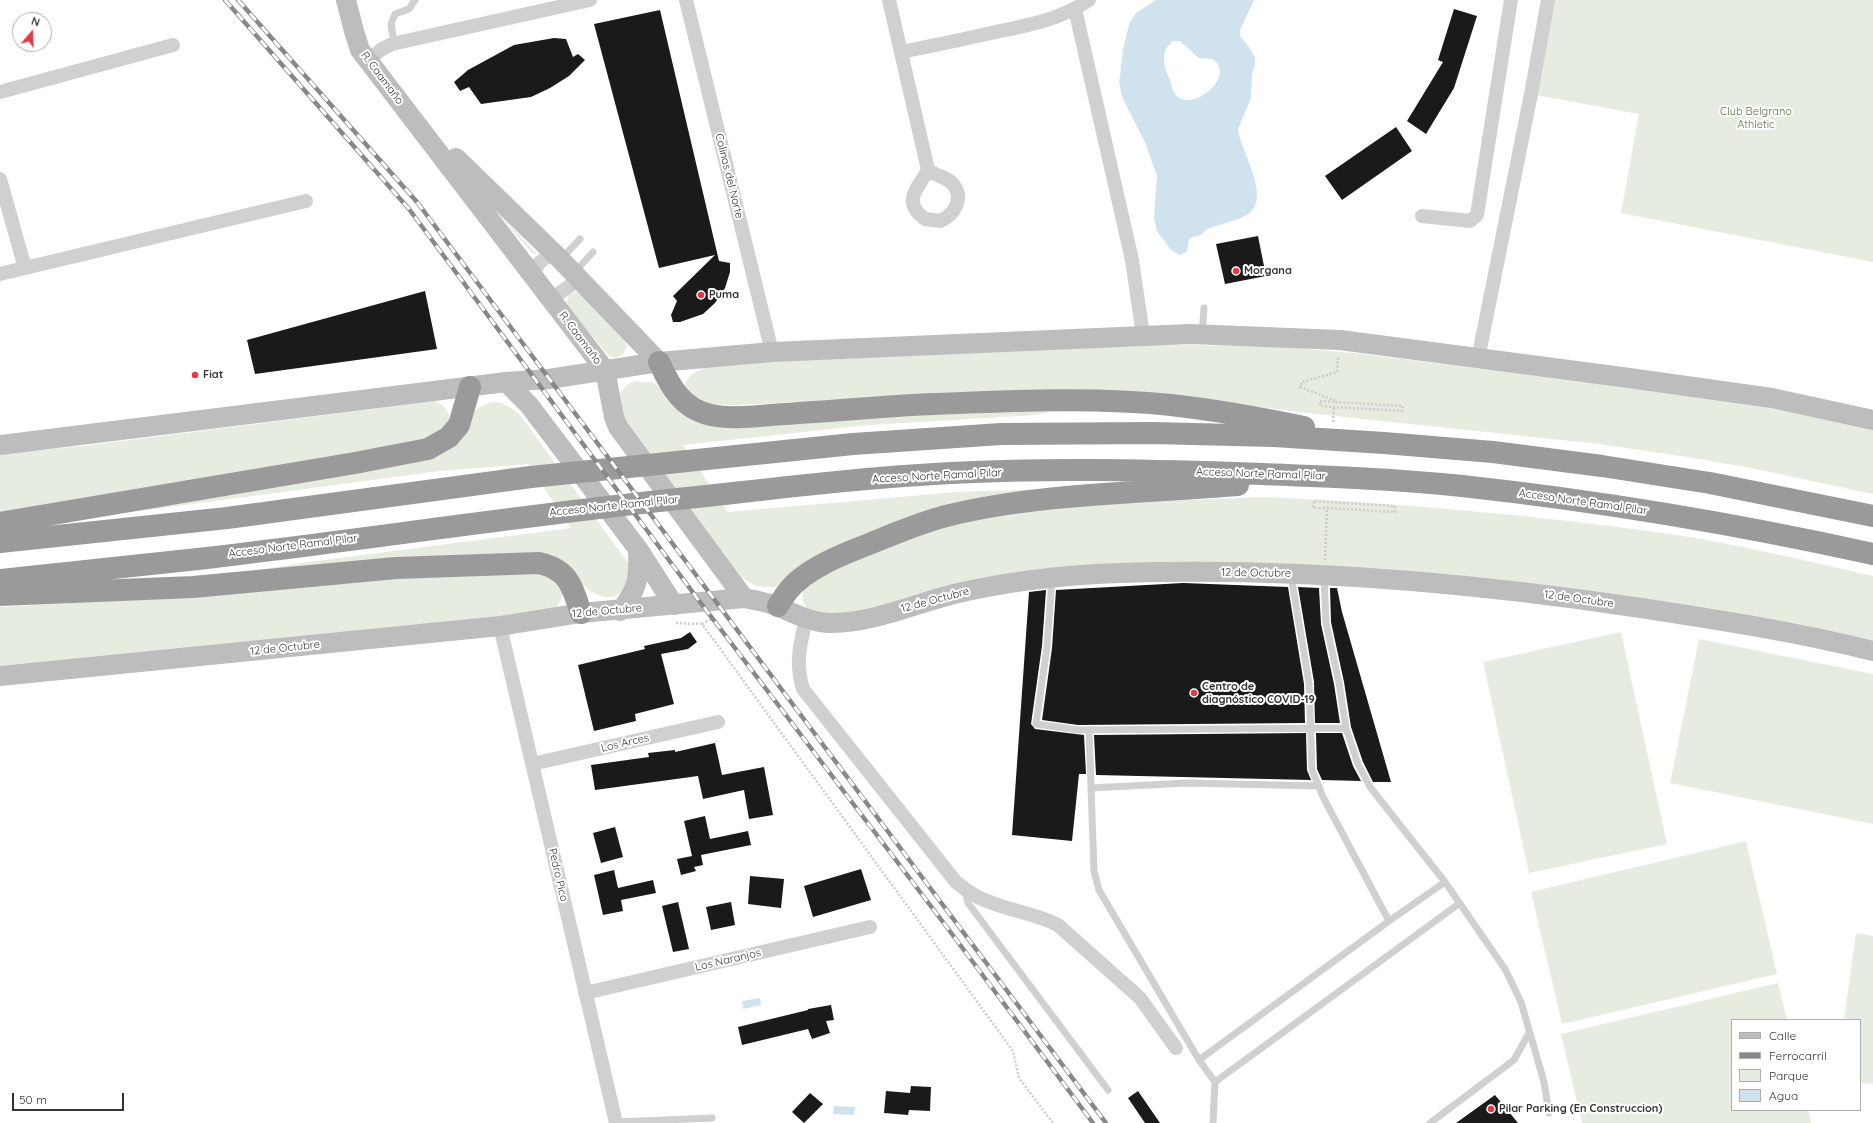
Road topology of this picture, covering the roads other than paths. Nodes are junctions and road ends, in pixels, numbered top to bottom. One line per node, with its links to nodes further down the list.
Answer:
1 (346, 0): 13 (street, R. Caamaño)
2 (415, 0): 10 (lane)
3 (590, 0): 10 (street)
4 (686, 0): 30 (street, Colinas del Norte)
5 (889, 0): 12 (street)
6 (1089, 0): 9 (street)
7 (1511, 0): 19 (street)
8 (1548, 0): 31 (street)
9 (1075, 9): 12 (street); 29 (street)
10 (394, 43): 13 (street)
11 (173, 45): 14 (street)
12 (901, 52): 16 (street)
13 (368, 60): 15 (street, R. Caamaño)
14 (0, 92)
15 (406, 109): 22 (street, R. Caamaño); 25 (street, R. Caamaño)
16 (928, 170)
17 (0, 179): 23 (street)
18 (306, 202): 23 (street)
19 (1422, 216)
20 (580, 239): 22 (lane)
21 (593, 252): 22 (lane)
22 (566, 266): 25 (street); 26 (street); 32 (street, R. Caamaño)
23 (25, 268): 24 (street)
24 (0, 274)
25 (532, 275): 26 (street, R. Caamaño)
26 (551, 299): 33 (street, R. Caamaño)
27 (1204, 308): 28 (lane)
28 (1202, 334): 29 (street); 31 (street)
29 (1143, 335): 30 (street)
30 (772, 352): 32 (street)
31 (1478, 359): 36 (street)
32 (659, 362): 33 (street); 37 (highway)
33 (605, 370): 34 (street); 50 (street, R. Caamaño)
34 (506, 382): 35 (street); 43 (street)
35 (470, 387): 38 (street); 41 (highway)
36 (1873, 420)
37 (1384, 443): 40 (highway); 42 (highway)
38 (0, 445)
39 (1345, 477): 44 (highway, Acceso Norte Ramal Pilar); 48 (highway, Acceso Norte Ramal Pilar); 51 (highway)
40 (1873, 516)
41 (0, 523)
42 (0, 542)
43 (638, 549): 52 (street); 54 (street)
44 (1873, 554)
45 (1290, 574): 46 (street, 12 de Octubre); 47 (street, 12 de Octubre); 60 (lane)
46 (1324, 574): 57 (street, 12 de Octubre); 61 (lane)
47 (1052, 577): 55 (street, 12 de Octubre); 62 (lane)
48 (0, 580)
49 (0, 595): 53 (highway)
50 (744, 598): 51 (street, 12 de Octubre); 54 (street, 12 de Octubre)
51 (778, 606): 55 (street, 12 de Octubre)
52 (620, 610): 53 (street, 12 de Octubre); 54 (street, 12 de Octubre)
53 (581, 613): 56 (street, 12 de Octubre)
54 (673, 614)
55 (806, 619): 67 (street)
56 (500, 626): 58 (street, 12 de Octubre); 63 (street, Pedro Pico)
57 (1873, 651)
58 (0, 676)
59 (718, 722): 63 (street, Los Arces)
60 (1311, 727): 61 (lane); 62 (lane); 64 (lane)
61 (1346, 728): 66 (lane)
62 (1089, 730): 65 (lane)
63 (532, 764): 71 (street, Pedro Pico)
64 (1319, 786): 65 (lane); 69 (lane)
65 (1091, 788): 74 (lane)
66 (1445, 882): 68 (lane); 69 (lane)
67 (964, 888): 73 (street); 76 (lane)
68 (1460, 904): 72 (lane); 75 (lane)
69 (1388, 921): 74 (lane)
70 (870, 927): 71 (street, Los Naranjos)
71 (585, 993): 79 (street, Pedro Pico)
72 (1529, 1033): 77 (lane); 81 (lane)
73 (1176, 1048)
74 (1199, 1060): 75 (lane)
75 (1215, 1082): 80 (lane)
76 (1108, 1090)
77 (1549, 1113)
78 (712, 1118): 79 (lane)
79 (616, 1122)
80 (1213, 1123)
81 (1430, 1123)

